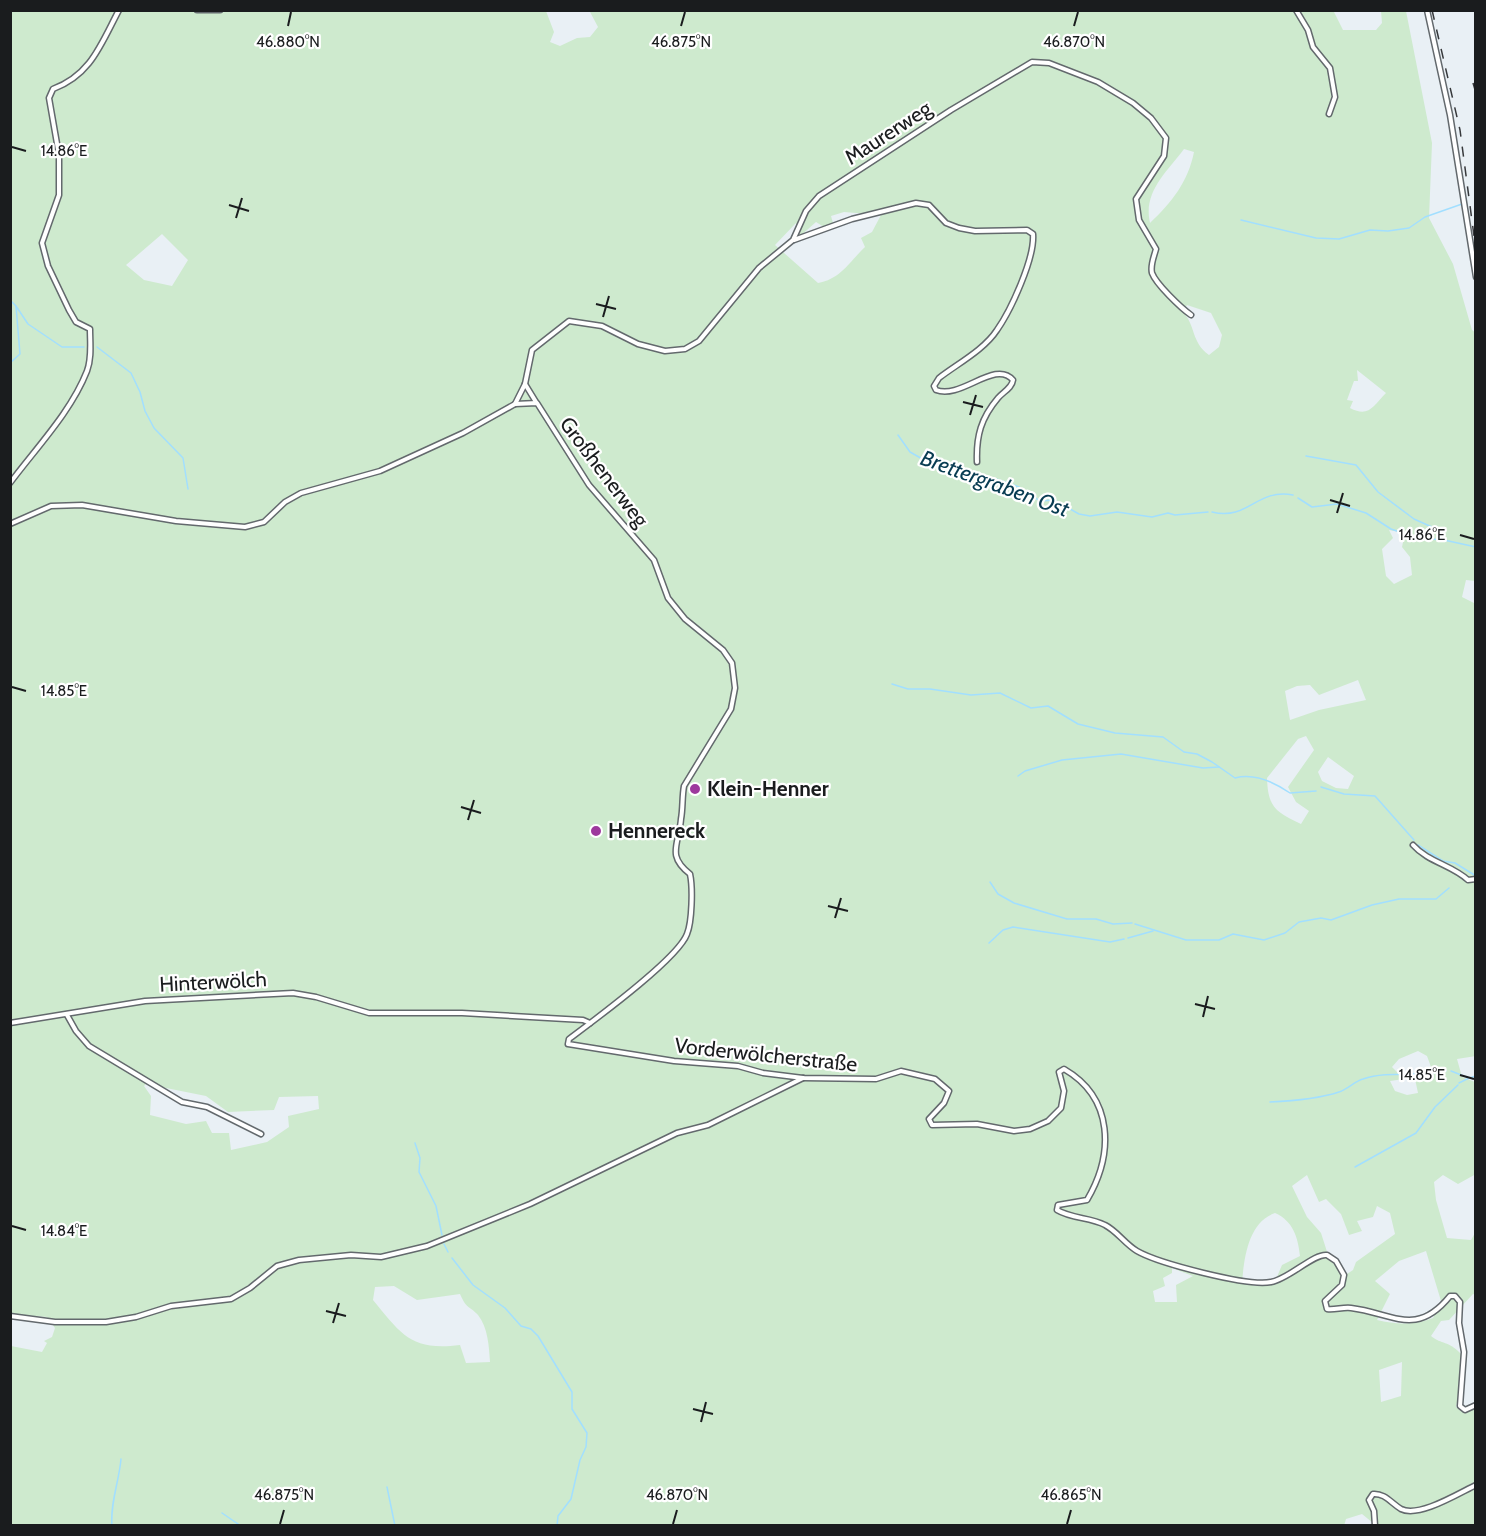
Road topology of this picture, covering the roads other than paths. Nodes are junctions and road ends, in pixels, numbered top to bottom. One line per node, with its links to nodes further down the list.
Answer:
1 (119, 10): 14 (street)
2 (197, 10): 3 (street)
3 (220, 10)
4 (1296, 10): 6 (street)
5 (1427, 10): 8 (street)
6 (1329, 114)
7 (793, 240): 9 (street, Maurerweg); 10 (street, Maurerweg); 13 (street)
8 (1476, 278)
9 (1191, 315)
10 (525, 384): 11 (street); 12 (street, Maurerweg)
11 (537, 403): 12 (street, Großhenerweg); 20 (street, Großhenerweg)
12 (515, 404): 15 (street, Großhenerweg)
13 (977, 462)
14 (10, 483)
15 (10, 524)
16 (1413, 845): 17 (street)
17 (1476, 879)
18 (67, 1016): 19 (street, Hinterwölch); 20 (street, Hinterwölch); 22 (street)
19 (10, 1023)
20 (590, 1023): 21 (street, Vorderwölcherstraße)
21 (803, 1078): 23 (street); 24 (street, Vorderwölcherstraße)
22 (261, 1134)
23 (10, 1316)
24 (1476, 1405)
25 (1476, 1485): 26 (street)
26 (1376, 1526)

